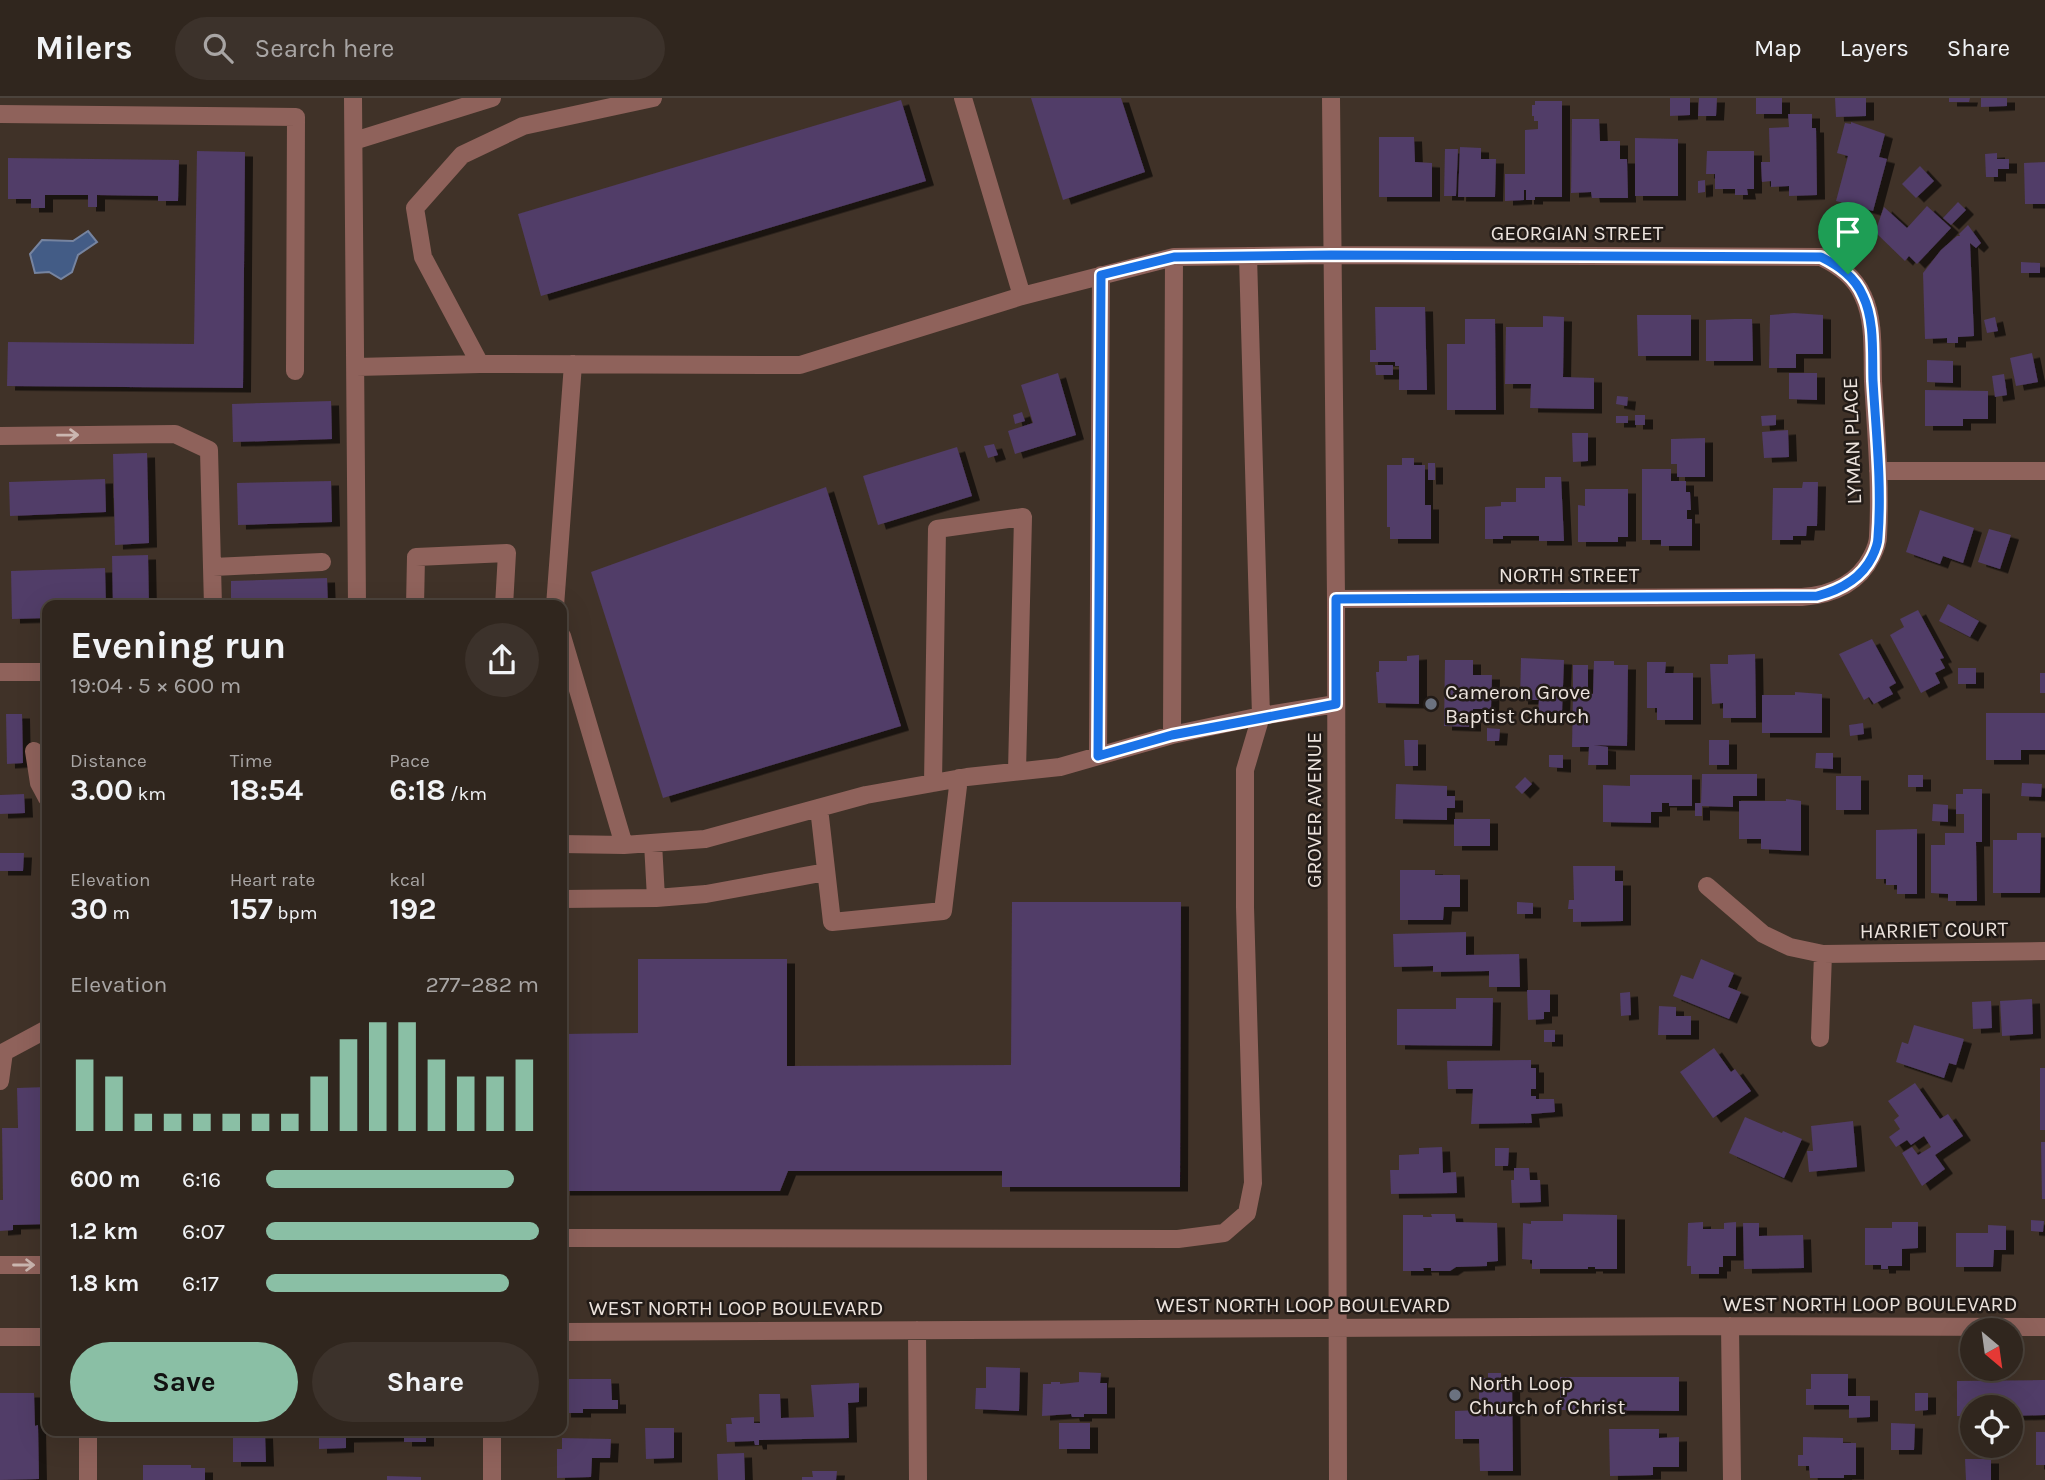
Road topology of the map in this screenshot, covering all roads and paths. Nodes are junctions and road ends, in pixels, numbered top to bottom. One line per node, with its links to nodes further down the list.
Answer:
1 (353, 98): 7 (street)
2 (492, 98): 7 (street)
3 (653, 98): 14 (street)
4 (964, 98): 13 (street)
5 (1331, 98): 8 (street, GROVER AVENUE)
6 (0, 114): 17 (street)
7 (354, 141): 16 (street)
8 (1331, 255): 9 (street, GEORGIAN STREET); 11 (street, GEORGIAN STREET); 24 (street, GROVER AVENUE)
9 (1248, 256): 10 (street, GEORGIAN STREET); 34 (street)
10 (1174, 257): 12 (street, GEORGIAN STREET); 35 (street)
11 (1821, 257): 19 (street, LYMAN PLACE)
12 (1101, 275): 13 (street, GEORGIAN STREET); 37 (street)
13 (1022, 296): 15 (street, GEORGIAN STREET)
14 (481, 364): 15 (street, GEORGIAN STREET); 16 (street, GEORGIAN STREET)
15 (573, 364): 29 (street)
16 (356, 367): 26 (street)
17 (295, 371)
18 (0, 436): 22 (street, one-way to 22)
19 (1878, 471): 20 (street); 23 (street, LYMAN PLACE)
20 (2045, 471)
21 (322, 562): 22 (street)
22 (213, 567): 25 (street)
23 (1802, 597): 24 (street, NORTH STREET)
24 (1336, 599): 33 (street, GROVER AVENUE)
25 (213, 600)
26 (357, 600)
27 (415, 600): 28 (street)
28 (504, 600)
29 (555, 600)
30 (567, 653): 45 (street)
31 (0, 672): 32 (street)
32 (42, 672)
33 (1336, 704): 34 (street); 60 (street, GROVER AVENUE)
34 (1261, 716): 35 (street); 55 (street)
35 (1172, 735): 37 (street)
36 (34, 751): 41 (street)
37 (1098, 756): 38 (street)
38 (1017, 771): 39 (street); 40 (street)
39 (959, 778): 40 (street); 46 (street)
40 (933, 783): 42 (street)
41 (42, 789)
42 (819, 808): 43 (street); 46 (street)
43 (653, 843): 45 (street); 48 (street)
44 (567, 844): 45 (street)
45 (624, 845)
46 (827, 872): 48 (street)
47 (1707, 886): 51 (street, HARRIET COURT)
48 (656, 898): 49 (street)
49 (567, 899)
50 (2045, 951): 51 (street, HARRIET COURT)
51 (1823, 954): 53 (street)
52 (42, 1032): 54 (street)
53 (1820, 1038)
54 (0, 1081)
55 (567, 1238)
56 (0, 1265): 57 (street, one-way to 57)
57 (42, 1265)
58 (1730, 1326): 59 (street, WEST NORTH LOOP BOULEVARD); 60 (street, WEST NORTH LOOP BOULEVARD); 71 (street)
59 (2045, 1327)
60 (1337, 1328): 61 (street, WEST NORTH LOOP BOULEVARD); 70 (street, GROVER AVENUE)
61 (917, 1330): 62 (street, WEST NORTH LOOP BOULEVARD); 69 (street)
62 (567, 1332)
63 (0, 1337): 64 (street)
64 (42, 1337)
65 (89, 1436): 67 (street)
66 (492, 1436): 68 (street)
67 (88, 1480)
68 (492, 1480)
69 (918, 1480)
70 (1338, 1480)
71 (1732, 1480)

